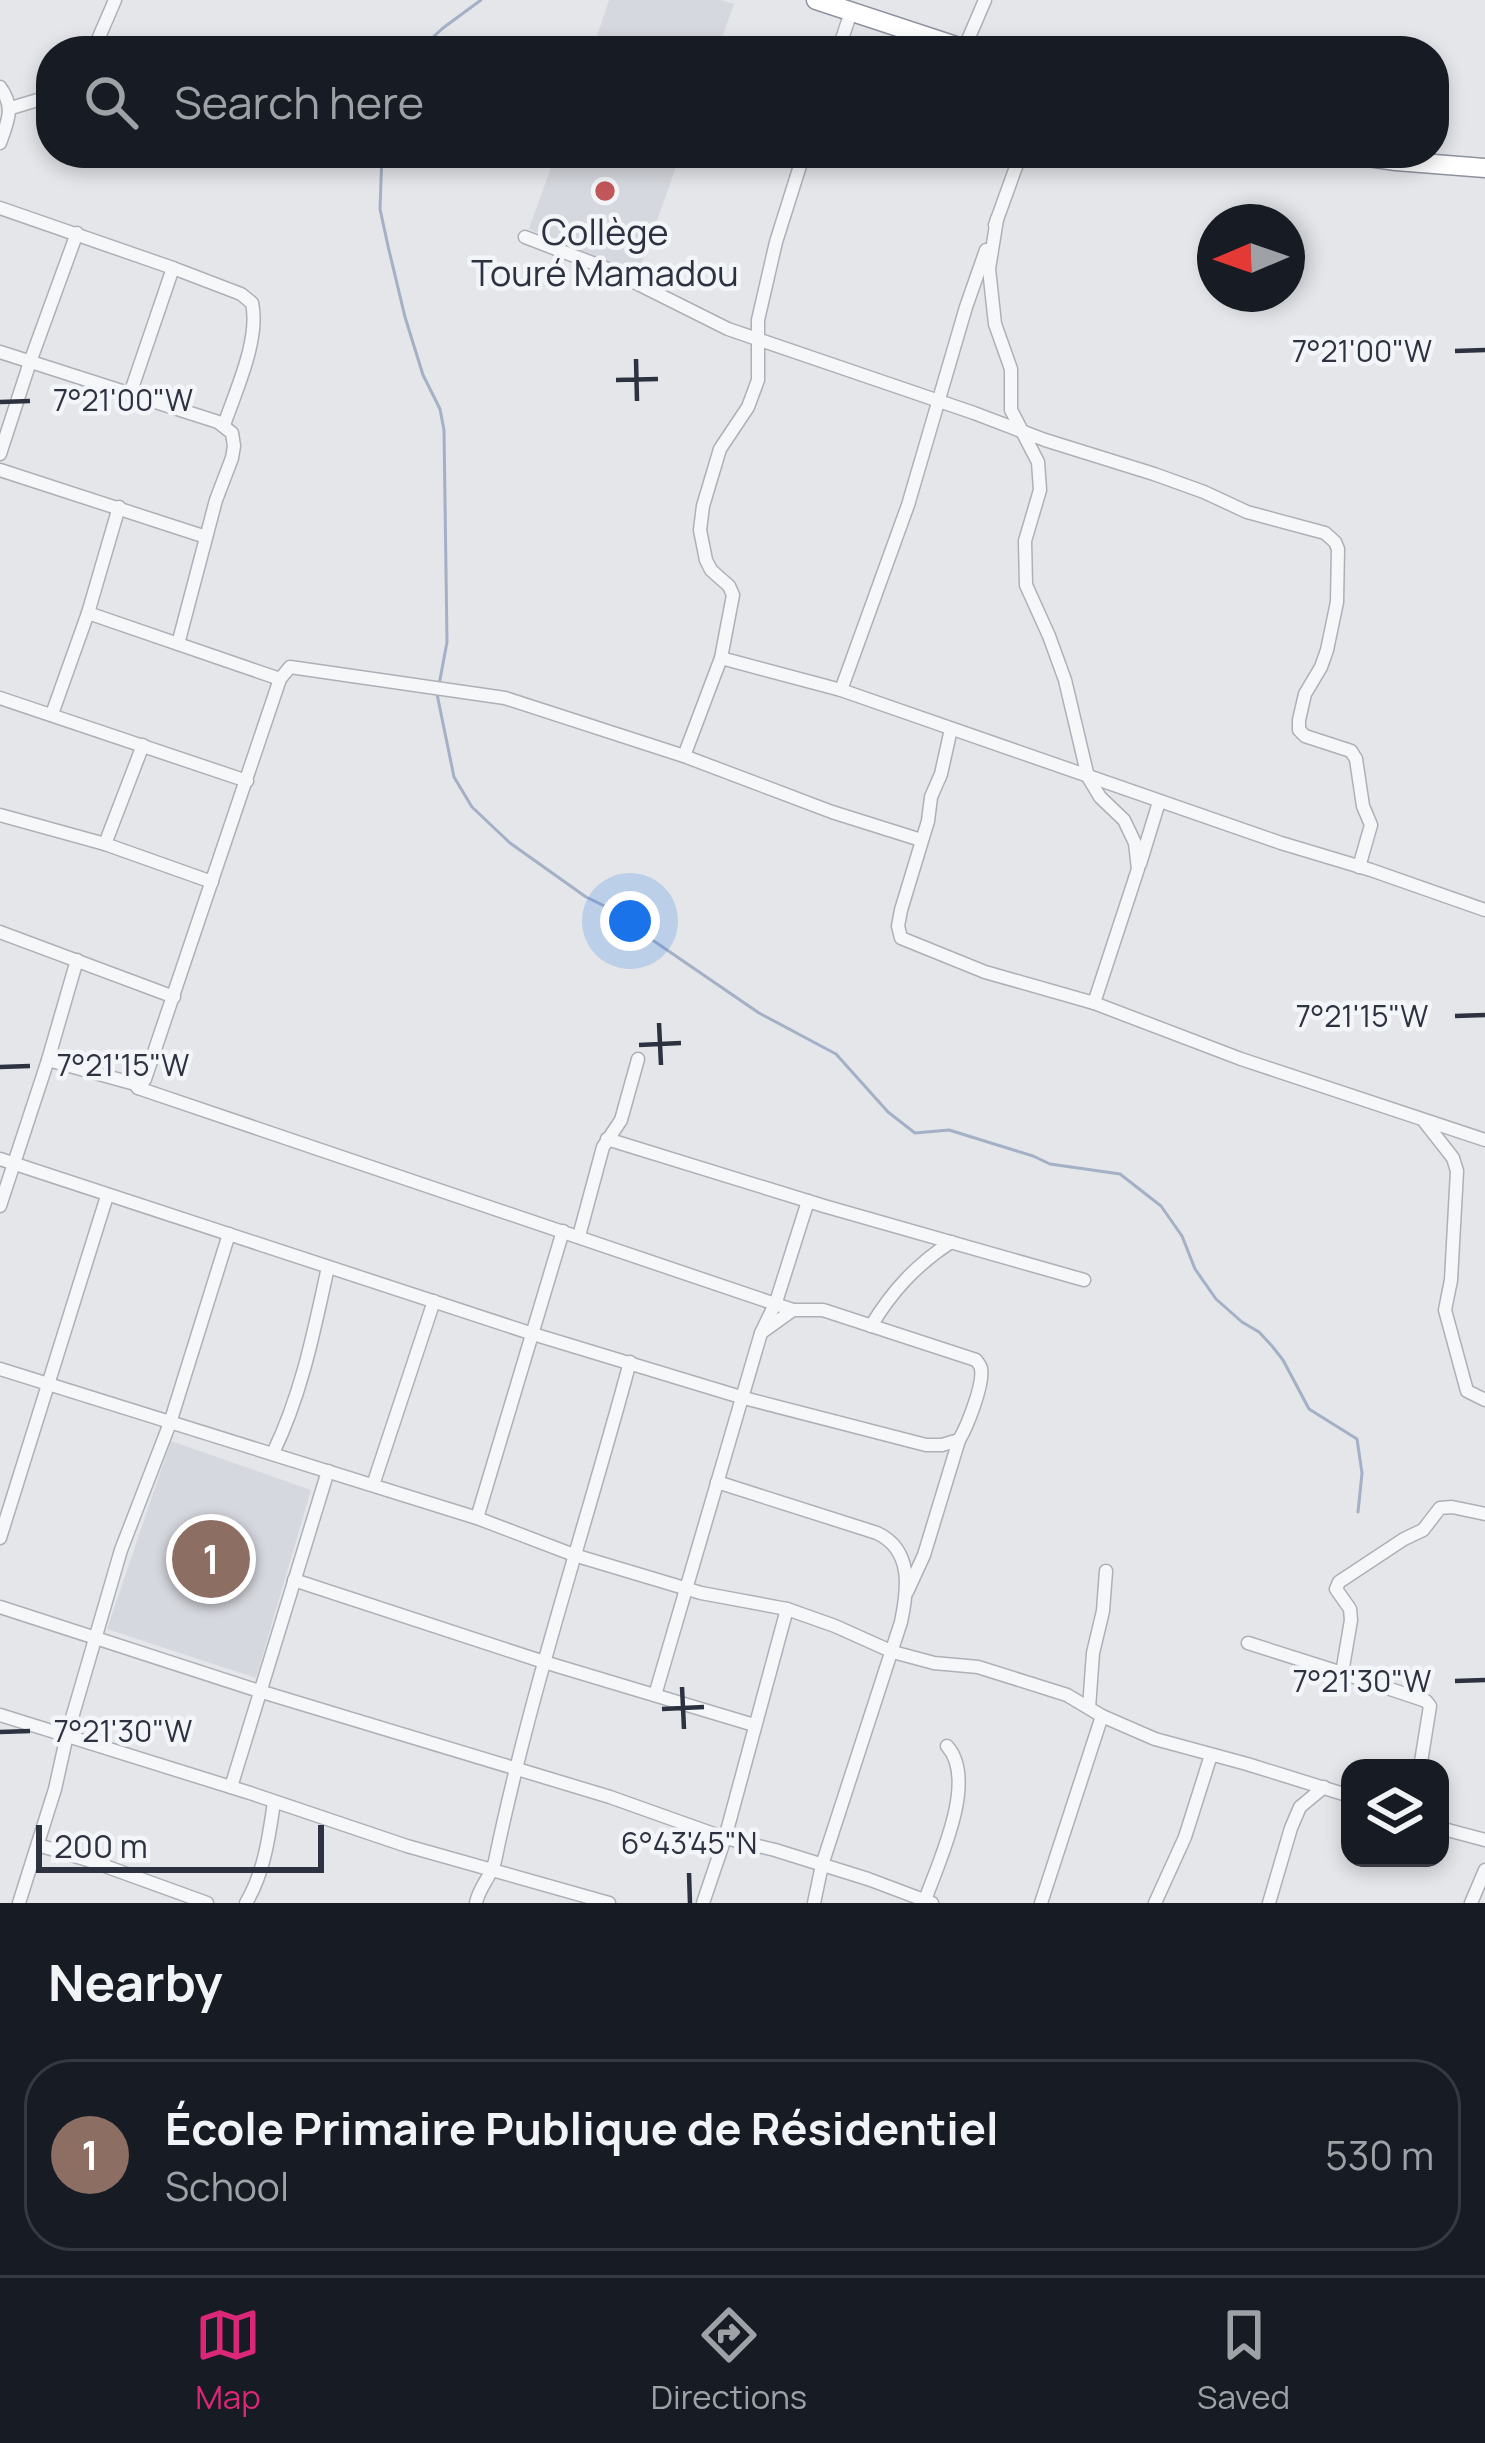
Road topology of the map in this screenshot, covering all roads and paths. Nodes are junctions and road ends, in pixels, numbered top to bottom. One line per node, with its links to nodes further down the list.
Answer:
1 (116, 0): 5 (street)
2 (816, 0): 4 (highway)
3 (985, 0): 8 (street)
4 (851, 12): 6 (street); 7 (highway)
5 (100, 36)
6 (843, 36)
7 (925, 36)
8 (973, 36)
9 (0, 87): 11 (street)
10 (36, 100): 11 (street)
11 (11, 108): 12 (street)
12 (0, 142)
13 (1449, 165): 16 (highway)
14 (799, 168): 22 (street)
15 (1016, 168): 18 (street)
16 (1485, 168)
17 (0, 208): 19 (street)
18 (997, 219): 26 (street); 28 (street)
19 (77, 233): 21 (street); 24 (street)
20 (525, 237): 22 (street)
21 (173, 268): 25 (street); 27 (street)
22 (757, 339): 26 (street); 35 (street)
23 (0, 352): 24 (street)
24 (30, 362): 25 (street); 29 (street)
25 (130, 394): 27 (street)
26 (938, 400): 28 (street); 37 (street)
27 (224, 425): 32 (street)
28 (1022, 432): 43 (street); 49 (street)
29 (0, 454)
30 (0, 470): 31 (street)
31 (119, 507): 32 (street); 33 (street)
32 (206, 536): 34 (street)
33 (88, 613): 34 (street); 39 (street)
34 (178, 644): 36 (street)
35 (721, 658): 37 (street); 42 (street)
36 (280, 680): 42 (street); 44 (street)
37 (841, 690): 40 (street)
38 (0, 698): 39 (street)
39 (52, 714): 41 (street)
40 (951, 729): 43 (street); 47 (street)
41 (143, 745): 44 (street); 48 (street)
42 (683, 756): 47 (street)
43 (1088, 777): 45 (street); 50 (street)
44 (247, 781): 51 (street)
45 (1159, 802): 49 (street); 50 (street)
46 (1, 818): 48 (street)
47 (921, 840): 56 (street)
48 (105, 844): 51 (street)
49 (1359, 867): 52 (street)
50 (1138, 869): 56 (street)
51 (212, 882): 55 (street)
52 (1485, 910)
53 (0, 932): 54 (street)
54 (77, 961): 55 (street); 58 (street)
55 (174, 997): 59 (street)
56 (1094, 1003): 60 (street)
57 (638, 1059): 61 (street)
58 (49, 1060): 59 (street); 63 (street)
59 (138, 1088): 67 (street)
60 (1423, 1119): 62 (street); 83 (street)
61 (607, 1138): 65 (street); 69 (street)
62 (1485, 1140)
63 (7, 1161): 64 (street); 66 (street)
64 (107, 1196): 68 (street); 81 (street)
65 (808, 1201): 70 (street); 74 (street)
66 (0, 1206)
67 (563, 1231): 69 (street); 78 (street)
68 (229, 1234): 71 (street); 84 (street)
69 (579, 1236): 74 (street)
70 (951, 1242): 72 (street); 76 (street)
71 (328, 1267): 73 (street); 86 (street)
72 (1084, 1280)
73 (434, 1301): 78 (street); 89 (street)
74 (776, 1302): 75 (street); 77 (street)
75 (793, 1310): 76 (street); 77 (street)
76 (871, 1326): 85 (street)
77 (761, 1333): 82 (street)
78 (532, 1334): 79 (street); 91 (street)
79 (630, 1362): 82 (street); 93 (street)
80 (0, 1369): 81 (street)
81 (47, 1383): 84 (street); 92 (street)
82 (744, 1398): 85 (street); 88 (street)
83 (1485, 1400)
84 (170, 1423): 86 (street); 100 (street)
85 (959, 1440): 97 (street)
86 (273, 1453): 87 (street)
87 (328, 1471): 89 (street); 95 (street)
88 (716, 1482): 96 (street); 97 (street)
89 (373, 1485): 91 (street)
90 (1485, 1514): 104 (street)
91 (477, 1518): 93 (street)
92 (0, 1538)
93 (574, 1555): 96 (street); 103 (street)
94 (1106, 1571): 107 (street)
95 (294, 1580): 103 (street); 105 (street)
96 (687, 1588): 99 (street); 106 (street)
97 (907, 1592): 102 (street)
98 (0, 1607): 100 (street)
99 (787, 1609): 102 (street); 110 (street)
100 (95, 1637): 105 (street); 111 (street)
101 (1248, 1643): 104 (street)
102 (893, 1652): 107 (street); 124 (street)
103 (544, 1662): 106 (street); 115 (street)
104 (1342, 1673): 114 (street)
105 (259, 1691): 115 (street); 116 (street)
106 (655, 1695): 110 (street)
107 (1089, 1708): 109 (street)
108 (0, 1715): 111 (street)
109 (1102, 1716): 113 (street); 135 (street)
110 (754, 1725): 121 (street)
111 (67, 1735): 116 (street); 123 (street)
112 (946, 1746): 127 (street)
113 (1211, 1755): 117 (street); 136 (street)
114 (1421, 1759)
115 (514, 1768): 121 (street); 126 (street)
116 (231, 1787): 119 (street)
117 (1324, 1787): 118 (street); 137 (street)
118 (1341, 1793)
119 (274, 1802): 126 (street); 130 (street)
120 (1449, 1830): 122 (street)
121 (725, 1838): 124 (street); 133 (street)
122 (1485, 1840)
123 (38, 1845): 128 (street); 129 (street)
124 (823, 1865): 127 (street); 134 (street)
125 (1485, 1870): 138 (street)
126 (493, 1871): 131 (street); 132 (street)
127 (929, 1901)
128 (19, 1903)
129 (207, 1903)
130 (246, 1903)
131 (476, 1903)
132 (609, 1903)
133 (703, 1903)
134 (814, 1903)
135 (1041, 1903)
136 (1155, 1903)
137 (1269, 1903)
138 (1471, 1903)

